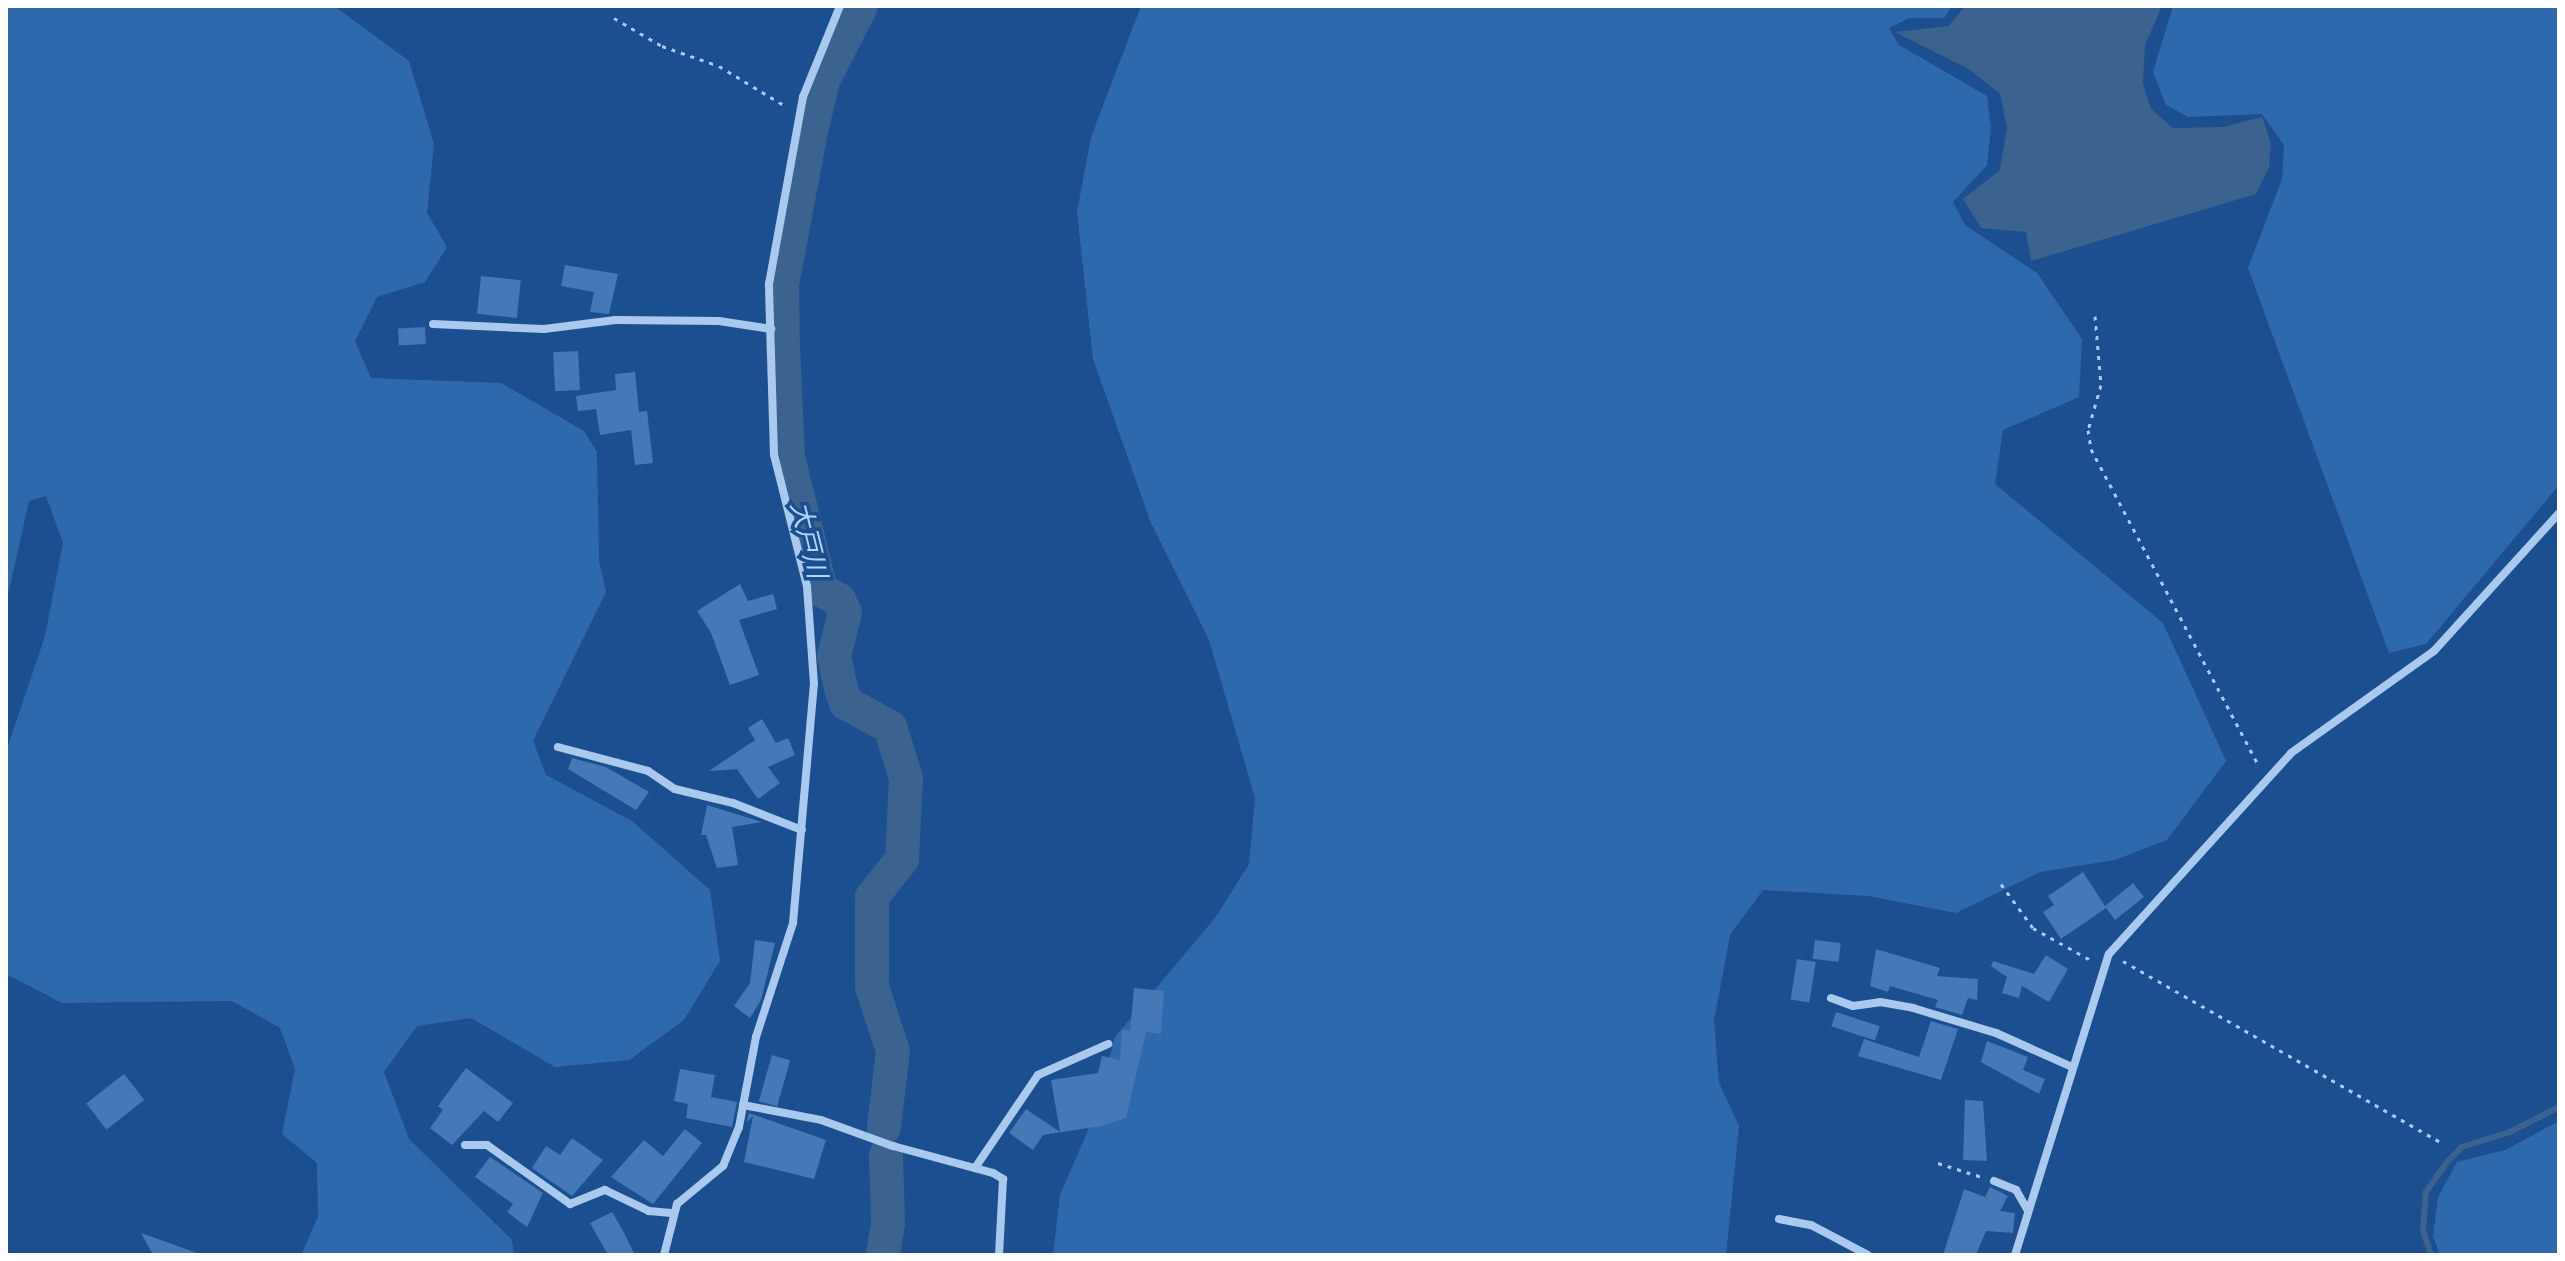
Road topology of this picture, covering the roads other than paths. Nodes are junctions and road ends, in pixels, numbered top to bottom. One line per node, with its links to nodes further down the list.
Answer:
1 (840, 6): 3 (street)
2 (433, 324): 3 (street)
3 (771, 329): 6 (street)
4 (2559, 513): 9 (street)
5 (558, 747): 6 (street)
6 (802, 830): 10 (street)
7 (1831, 998): 9 (street)
8 (1108, 1044): 12 (street)
9 (2072, 1067): 14 (street)
10 (743, 1105): 12 (street); 15 (street)
11 (465, 1145): 15 (street)
12 (975, 1168): 18 (street)
13 (1994, 1181): 14 (street)
14 (2028, 1211): 20 (street)
15 (674, 1213): 17 (street)
16 (1779, 1219): 19 (street)
17 (664, 1255)
18 (999, 1255)
19 (1868, 1255)
20 (2015, 1255)

